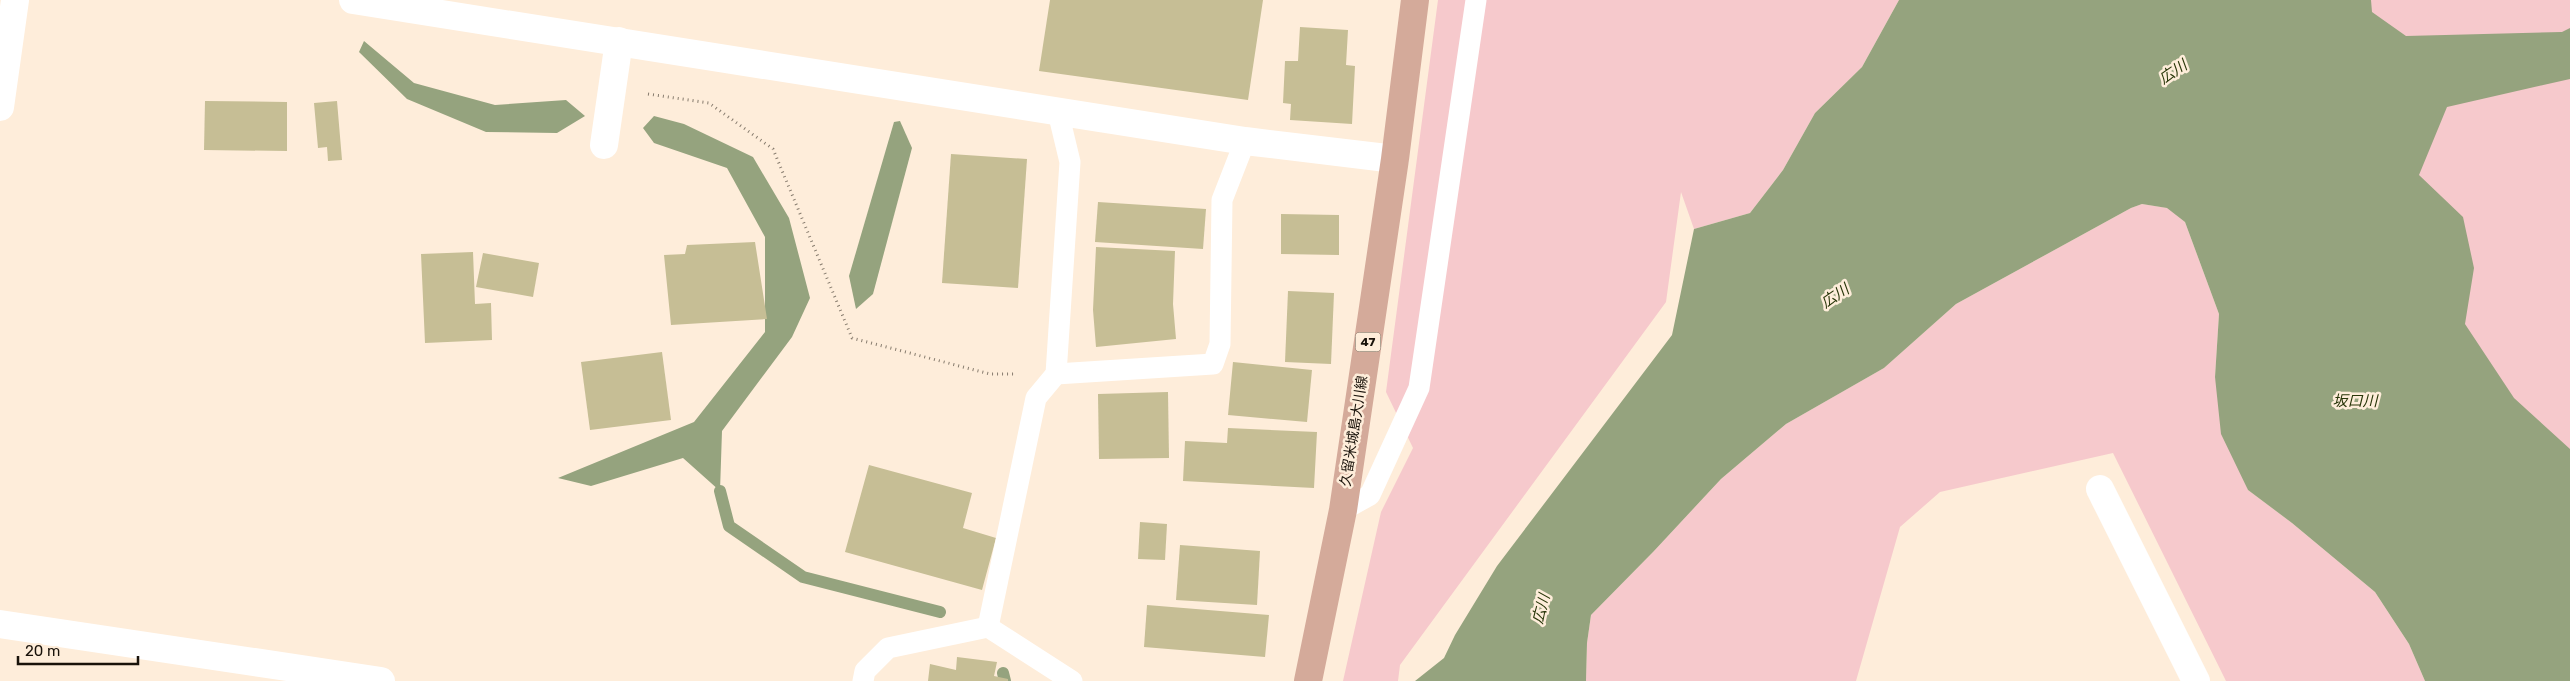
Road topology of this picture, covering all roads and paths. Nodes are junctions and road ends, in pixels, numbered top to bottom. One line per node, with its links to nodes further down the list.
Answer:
1 (16, 0): 7 (street)
2 (353, 0): 5 (street)
3 (1415, 0): 11 (main road, 久留米城島大川線 / 47)
4 (1476, 0): 14 (lane)
5 (619, 41): 6 (street); 8 (street)
6 (612, 89): 10 (street); 12 (path)
7 (0, 107)
8 (1058, 112): 9 (street); 12 (lane)
9 (1245, 142): 11 (street); 12 (lane)
10 (604, 145)
11 (1395, 159): 14 (main road, 久留米城島大川線 / 47)
12 (1056, 374): 16 (lane)
13 (2100, 489): 21 (street)
14 (1343, 510): 20 (main road, 久留米城島大川線 / 47)
15 (0, 624): 17 (street)
16 (988, 627): 18 (lane); 19 (lane)
17 (381, 681)
18 (863, 681)
19 (1072, 681)
20 (1308, 681)
21 (2196, 681)

